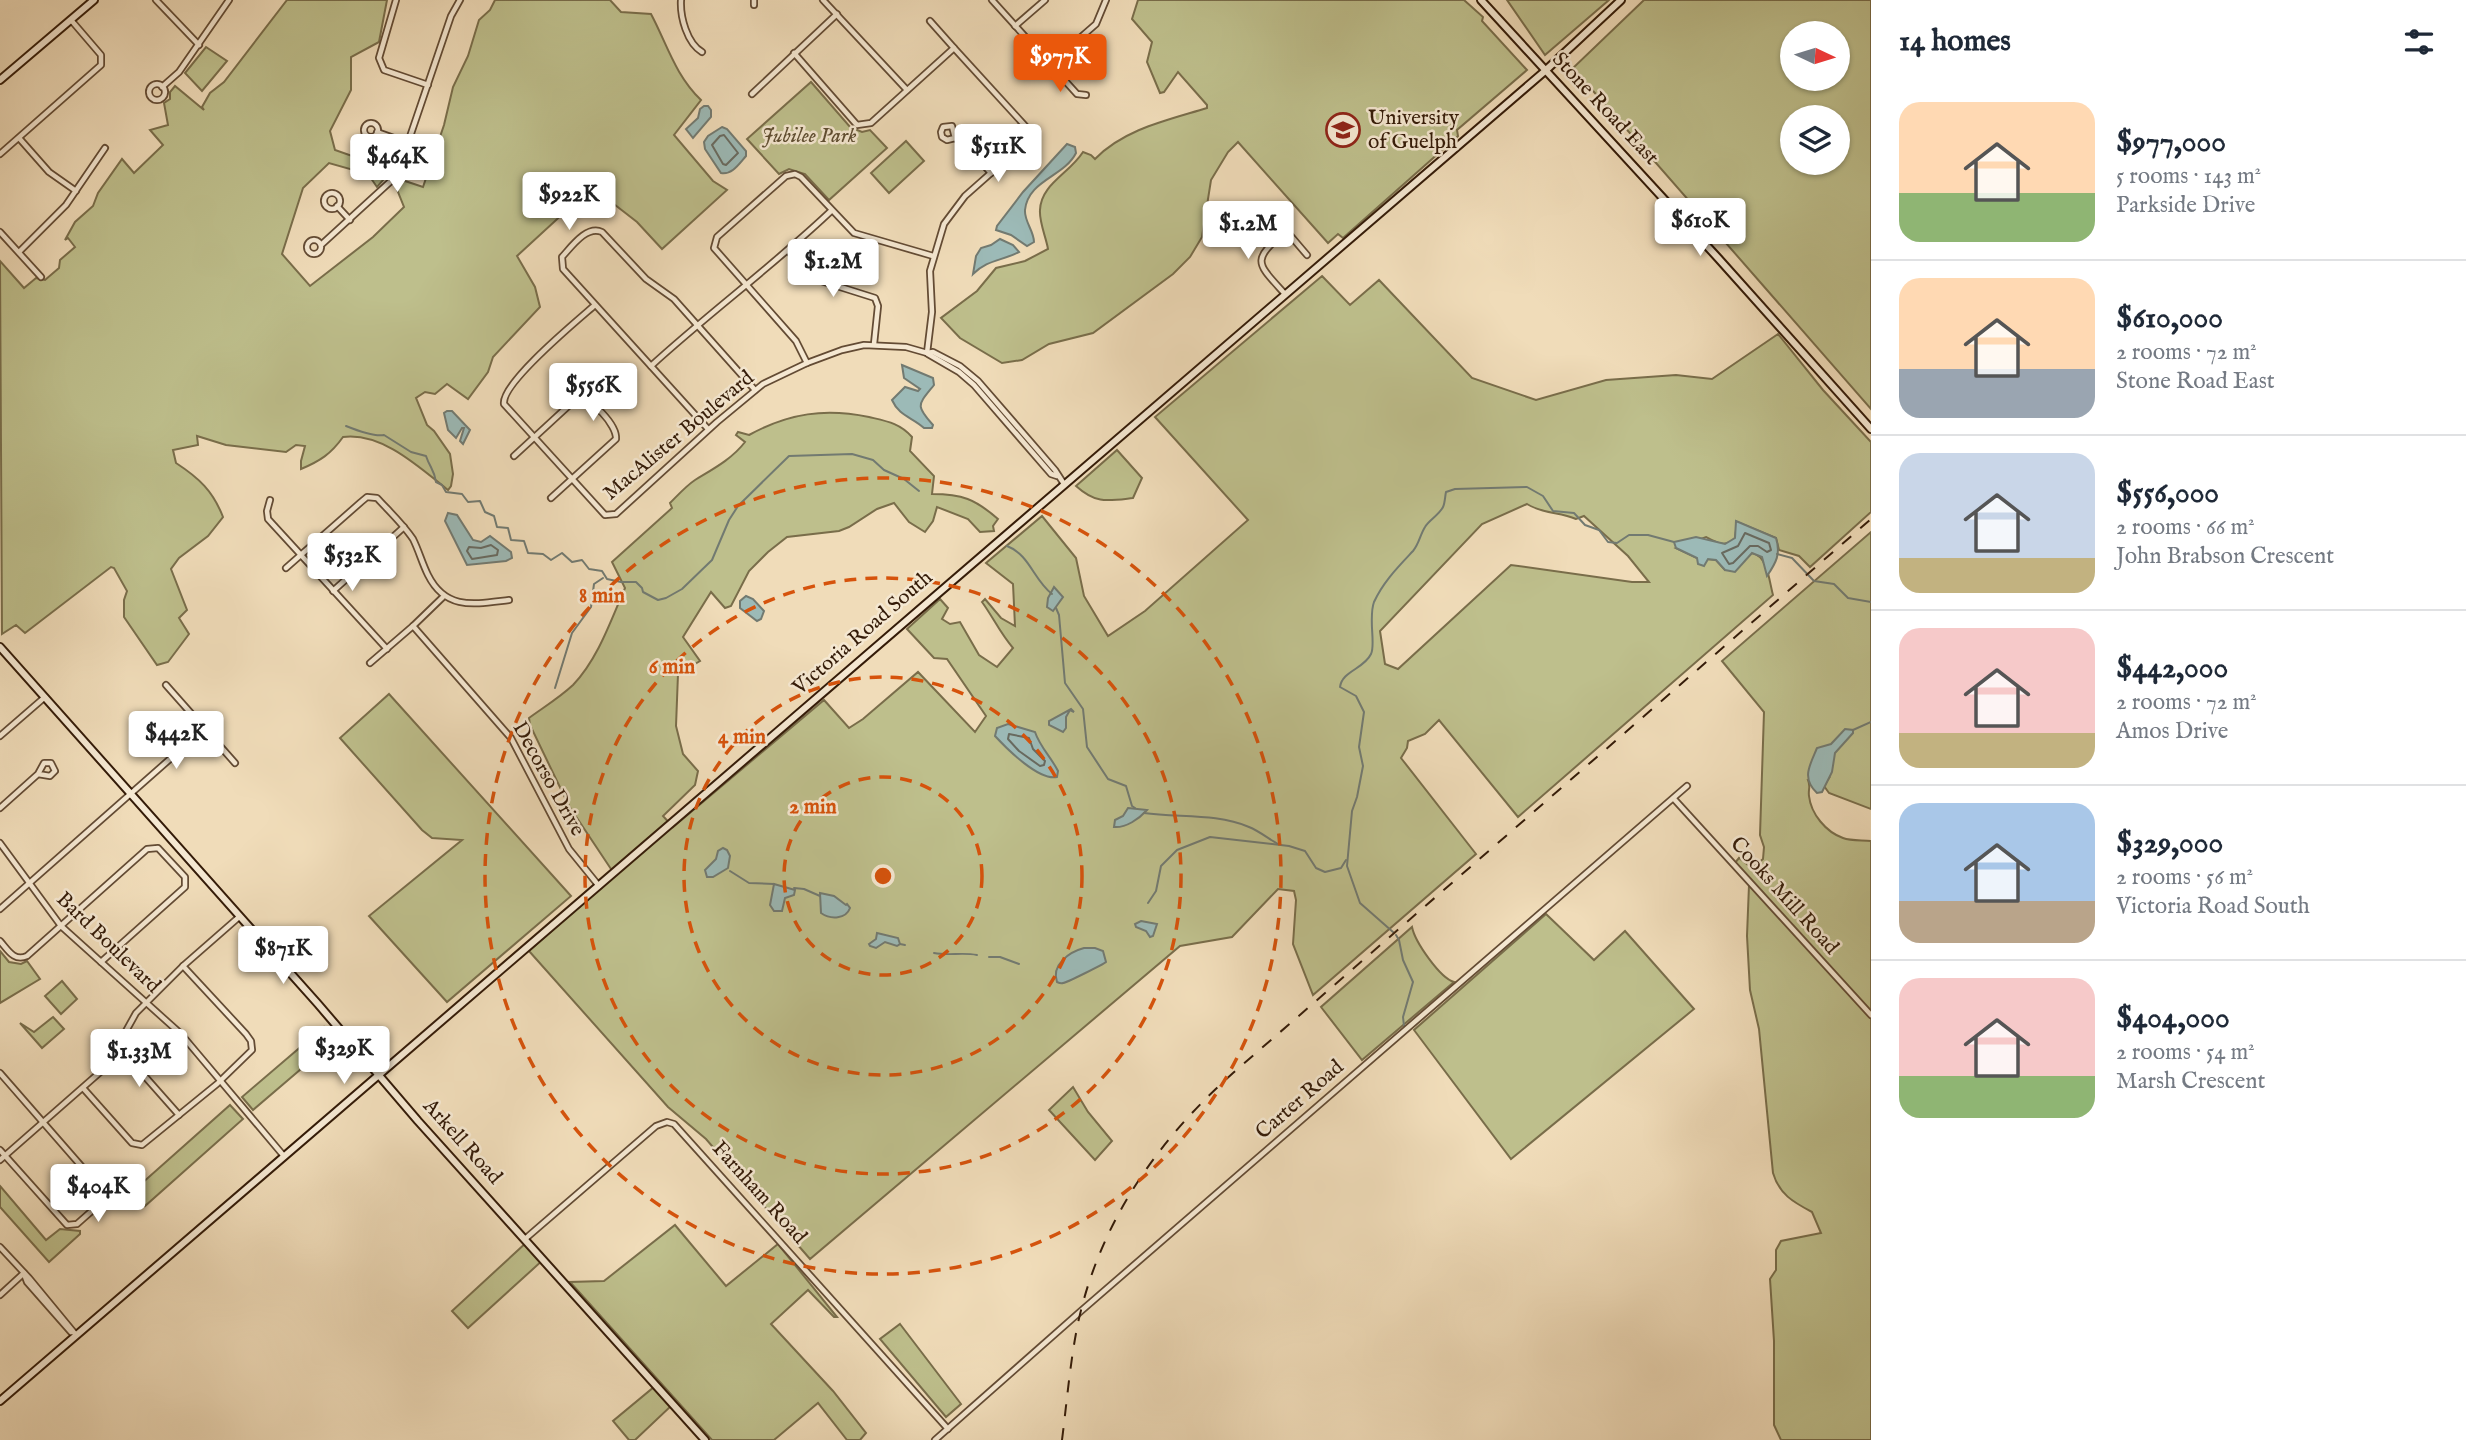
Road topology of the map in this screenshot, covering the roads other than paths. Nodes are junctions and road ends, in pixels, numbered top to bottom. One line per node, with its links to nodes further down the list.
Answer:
1 (94, 0): 14 (main road)
2 (156, 0): 17 (street)
3 (229, 0): 17 (street)
4 (396, 0): 24 (street)
5 (460, 0): 24 (street)
6 (681, 0): 19 (street)
7 (823, 0): 13 (street)
8 (992, 0): 16 (street)
9 (1045, 0): 16 (street)
10 (1106, 0): 21 (street)
11 (1481, 0): 22 (main road, Stone Road East)
12 (1622, 0): 22 (main road, Victoria Road South)
13 (837, 14): 20 (street); 26 (street)
14 (71, 20): 23 (main road); 30 (street)
15 (930, 21): 18 (street)
16 (1015, 26): 21 (street)
17 (199, 45): 25 (street)
18 (954, 48): 26 (street); 35 (street)
19 (702, 52)
20 (794, 53): 26 (street); 27 (street)
21 (1049, 65): 28 (street)
22 (1545, 71): 50 (main road, Victoria Road South); 59 (main road, Stone Road East)
23 (0, 80)
24 (428, 85): 32 (street)
25 (162, 87)
26 (907, 90)
27 (752, 94)
28 (1086, 95)
29 (377, 132): 32 (street)
30 (19, 138): 34 (street); 36 (street)
31 (955, 138): 35 (street)
32 (408, 144): 40 (street)
33 (106, 148): 36 (street)
34 (0, 154)
35 (991, 173): 47 (street)
36 (76, 191): 45 (street)
37 (337, 206): 40 (street)
38 (1266, 207): 41 (street)
39 (831, 211): 44 (street); 47 (street); 49 (street)
40 (349, 220): 43 (street)
41 (1286, 231): 46 (street); 50 (street)
42 (0, 232): 45 (street)
43 (321, 245)
44 (788, 251): 49 (street); 53 (street)
45 (19, 252): 48 (street)
46 (1307, 255)
47 (933, 256): 54 (street)
48 (41, 277)
49 (747, 287): 52 (street); 55 (street)
50 (1285, 294): 63 (main road, Victoria Road South)
51 (595, 305): 52 (street); 56 (street); 60 (street, MacAlister Boulevard)
52 (696, 325): 56 (street); 57 (street)
53 (874, 344): 54 (street, MacAlister Boulevard); 55 (street, MacAlister Boulevard)
54 (927, 353): 63 (street, MacAlister Boulevard)
55 (807, 363): 57 (street, MacAlister Boulevard)
56 (651, 366): 58 (street)
57 (755, 390): 58 (street, MacAlister Boulevard)
58 (708, 429): 62 (street, MacAlister Boulevard)
59 (1871, 429)
60 (534, 437): 61 (street); 62 (street, MacAlister Boulevard); 62 (street)
61 (514, 456)
62 (572, 479): 64 (street)
63 (1064, 484): 88 (main road, Victoria Road South)
64 (551, 498)
65 (270, 500): 67 (street)
66 (404, 527): 67 (street); 69 (street); 70 (street)
67 (300, 555): 68 (street); 69 (street)
68 (286, 568)
69 (333, 591): 74 (street)
70 (443, 597): 71 (street); 72 (street)
71 (509, 600)
72 (413, 626): 74 (street); 88 (street, Decorso Drive)
73 (0, 647): 77 (main road, Arkell Road)
74 (387, 649): 75 (street)
75 (370, 663)
76 (166, 685): 78 (street)
77 (45, 697): 79 (street); 83 (main road, Arkell Road)
78 (204, 729): 80 (street); 83 (street)
79 (0, 736)
80 (235, 763)
81 (38, 774): 85 (street)
82 (1687, 786): 84 (street, Carter Road)
83 (131, 794): 87 (street); 90 (main road, Arkell Road)
84 (1674, 799): 96 (street, Cooks Mill Road); 114 (street, Carter Road)
85 (0, 808)
86 (0, 843): 87 (street, Bard Boulevard)
87 (29, 883): 89 (street); 91 (street, Bard Boulevard)
88 (599, 886): 99 (main road, Victoria Road South)
89 (0, 909)
90 (239, 917): 94 (street); 99 (main road, Arkell Road)
91 (61, 926): 92 (street); 93 (street, Bard Boulevard); 93 (street)
92 (0, 941)
93 (101, 962): 95 (street, Bard Boulevard)
94 (183, 966): 95 (street); 100 (street)
95 (145, 1003): 97 (street); 100 (street, Bard Boulevard)
96 (1871, 1015)
97 (118, 1046): 101 (street); 102 (street)
98 (0, 1073): 103 (street)
99 (379, 1075): 106 (main road, Victoria Road South); 108 (main road, Arkell Road)
100 (221, 1079): 102 (street); 106 (street, Bard Boulevard)
101 (83, 1088): 102 (street); 103 (street)
102 (179, 1115)
103 (43, 1122): 105 (street); 105 (street)
104 (0, 1150): 105 (street)
105 (5, 1155): 107 (street)
106 (284, 1155): 112 (main road, Victoria Road South)
107 (0, 1160)
108 (526, 1239): 114 (street, Farnham Road); 115 (main road, Arkell Road)
109 (0, 1247): 110 (street)
110 (23, 1273): 111 (street); 112 (street)
111 (0, 1295)
112 (74, 1334): 113 (main road, Victoria Road South)
113 (0, 1401)
114 (948, 1429): 116 (street, Carter Road)
115 (705, 1440)
116 (935, 1440)

